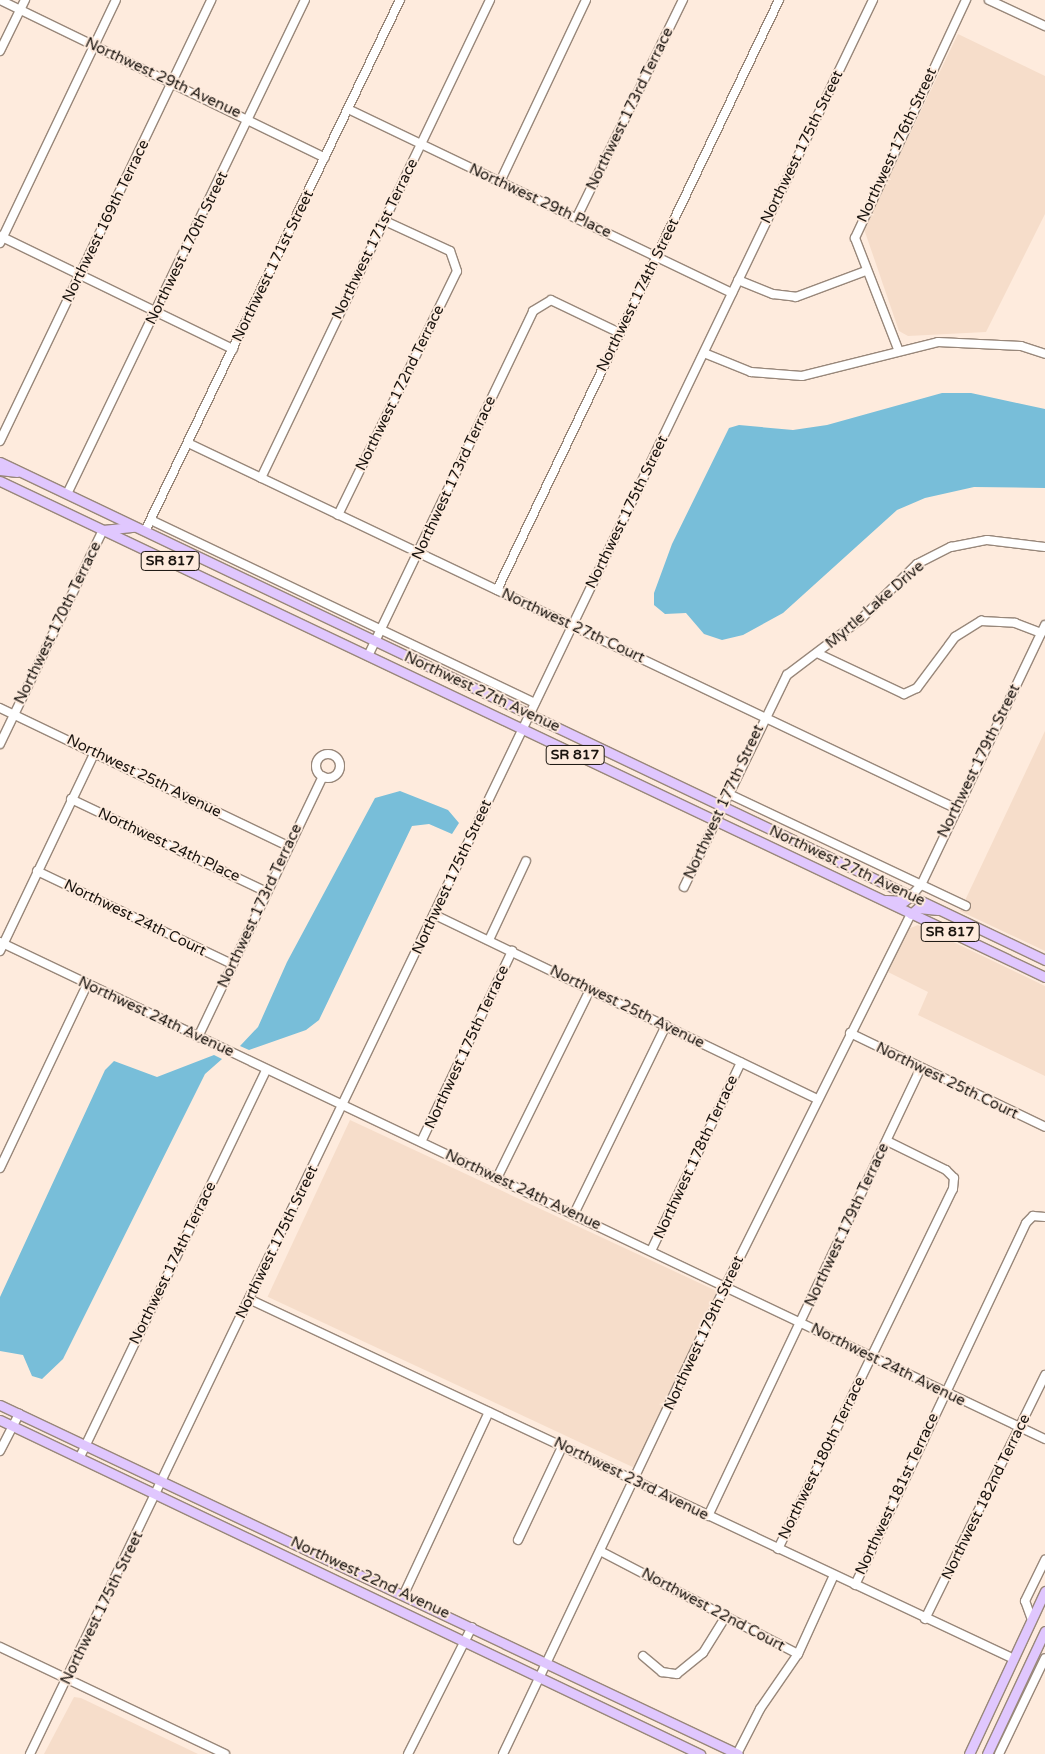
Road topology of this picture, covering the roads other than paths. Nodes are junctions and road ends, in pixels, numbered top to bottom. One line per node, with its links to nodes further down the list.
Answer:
1 (0, 0): 14 (street, Northwest 29th Avenue)
2 (24, 0): 14 (street)
3 (116, 0): 16 (street)
4 (211, 0): 18 (street, Northwest 169th Terrace)
5 (305, 0): 20 (street, Northwest 170th Street)
6 (400, 0): 19 (street, Northwest 171st Street)
7 (490, 0): 21 (street, Northwest 171st Terrace)
8 (586, 0): 23 (street)
9 (683, 0): 24 (street, Northwest 173rd Terrace)
10 (779, 0): 27 (street, Northwest 174th Street)
11 (873, 0): 30 (street, Northwest 175th Street)
12 (966, 0): 28 (street, Northwest 176th Street)
13 (989, 0): 15 (street)
14 (20, 10): 16 (street, Northwest 29th Avenue); 17 (street)
15 (1045, 26)
16 (94, 46): 18 (street, Northwest 29th Avenue); 26 (street)
17 (0, 51)
18 (172, 82): 20 (street, Northwest 29th Avenue); 29 (street, Northwest 169th Terrace)
19 (348, 109): 21 (street, Northwest 29th Place); 22 (street, Northwest 171st Street)
20 (250, 118): 22 (street, Northwest 29th Avenue); 32 (street, Northwest 170th Street)
21 (420, 144): 23 (street, Northwest 29th Place); 25 (street, Northwest 171st Terrace)
22 (325, 158): 34 (street, Northwest 171st Street)
23 (500, 182): 24 (street, Northwest 29th Place)
24 (577, 217): 27 (street, Northwest 29th Place)
25 (384, 221): 43 (street, Northwest 171st Terrace); 46 (street, Northwest 172nd Terrace)
26 (1, 239): 29 (street)
27 (657, 256): 31 (street, Northwest 29th Place); 33 (street, Northwest 174th Street)
28 (866, 271): 30 (street); 35 (street, Northwest 176th Street)
29 (80, 275): 32 (street); 38 (street, Northwest 169th Terrace)
30 (738, 280): 31 (street, Northwest 175th Street)
31 (732, 293): 36 (street, Northwest 175th Street)
32 (156, 311): 34 (street); 45 (street, Northwest 170th Street)
33 (620, 333): 51 (street, Northwest 173rd Terrace); 53 (street, Northwest 174th Street)
34 (233, 349): 39 (street, Northwest 171st Street)
35 (898, 349): 36 (street); 37 (street)
36 (704, 353): 56 (street, Northwest 175th Street)
37 (1045, 354)
38 (0, 441)
39 (188, 443): 43 (street, Northwest 27th Court); 47 (street, Northwest 171st Street)
40 (0, 462): 42 (main road, Northwest 27th Avenue / SR 817)
41 (0, 470): 42 (main road)
42 (19, 472): 45 (main road, Northwest 27th Avenue / SR 817)
43 (261, 478): 46 (street, Northwest 27th Court)
44 (0, 480): 49 (main road, Northwest 27th Avenue / SR 817)
45 (67, 494): 48 (main road, Northwest 27th Avenue / SR 817)
46 (338, 515): 51 (street, Northwest 27th Court)
47 (151, 520): 48 (street, Northwest 171st Street); 57 (street)
48 (140, 529): 49 (main road); 52 (main road, Northwest 27th Avenue / SR 817)
49 (103, 530): 54 (main road, Northwest 27th Avenue / SR 817); 65 (street, Northwest 170th Terrace)
50 (1045, 547): 60 (street, Myrtle Lake Drive)
51 (418, 553): 53 (street, Northwest 27th Court); 57 (street, Northwest 173rd Terrace)
52 (243, 578): 54 (main road); 59 (main road, Northwest 27th Avenue / SR 817)
53 (497, 590): 56 (street, Northwest 27th Court)
54 (236, 593): 61 (main road, Northwest 27th Avenue / SR 817)
55 (1045, 625): 58 (street, Northwest 179th Street)
56 (573, 626): 62 (street, Northwest 175th Street); 66 (street, Northwest 27th Court)
57 (381, 629): 59 (street, Northwest 173rd Terrace); 62 (street)
58 (1041, 633): 60 (street); 74 (street, Northwest 179th Street)
59 (375, 641): 61 (street, Northwest 173rd Terrace); 64 (main road, Northwest 27th Avenue / SR 817)
60 (819, 654): 66 (street, Myrtle Lake Drive)
61 (368, 656): 67 (main road, Northwest 27th Avenue / SR 817)
62 (535, 703): 64 (street, Northwest 175th Street)
63 (0, 708): 65 (street, Northwest 25th Avenue)
64 (529, 714): 67 (street, Northwest 175th Street); 73 (main road, Northwest 27th Avenue / SR 817)
65 (14, 715): 68 (street, Northwest 170th Terrace); 69 (street, Northwest 25th Avenue)
66 (765, 717): 71 (street, Northwest 177th Street); 74 (street, Northwest 27th Court)
67 (522, 729): 75 (main road, Northwest 27th Avenue / SR 817); 87 (street, Northwest 175th Street)
68 (0, 744)
69 (95, 752): 72 (street); 76 (street, Northwest 25th Avenue)
70 (323, 776): 76 (street, Northwest 173rd Terrace)
71 (729, 794): 73 (street, Northwest 177th Street); 79 (street)
72 (71, 799): 78 (street); 81 (street, Northwest 24th Place)
73 (722, 806): 75 (street, Northwest 177th Street); 82 (main road, Northwest 27th Avenue / SR 817)
74 (957, 809): 79 (street, Northwest 179th Street)
75 (715, 821): 80 (street, Northwest 177th Street); 83 (main road, Northwest 27th Avenue / SR 817)
76 (288, 846): 81 (street, Northwest 173rd Terrace)
77 (526, 861): 88 (street)
78 (37, 871): 89 (street); 92 (street, Northwest 24th Court)
79 (921, 885): 82 (street, Northwest 179th Street); 84 (street)
80 (684, 887)
81 (267, 892): 92 (street, Northwest 173rd Terrace)
82 (910, 896): 83 (main road); 85 (main road, Northwest 27th Avenue / SR 817)
83 (883, 900): 86 (main road, Northwest 27th Avenue / SR 817)
84 (966, 906)
85 (940, 910): 86 (main road); 91 (main road, Northwest 27th Avenue / SR 817)
86 (911, 914): 93 (main road, Northwest 27th Avenue / SR 817); 97 (street, Northwest 179th Street)
87 (435, 915): 88 (street, Northwest 25th Avenue); 103 (street, Northwest 175th Street)
88 (489, 940): 90 (street, Northwest 25th Avenue)
89 (1, 946): 94 (street, Northwest 24th Avenue)
90 (512, 951): 95 (street, Northwest 25th Avenue); 105 (street, Northwest 175th Terrace)
91 (1045, 960)
92 (232, 964): 98 (street, Northwest 173rd Terrace)
93 (1045, 977)
94 (87, 984): 98 (street, Northwest 24th Avenue); 107 (street)
95 (590, 990): 96 (street, Northwest 25th Avenue); 108 (street)
96 (666, 1025): 99 (street, Northwest 25th Avenue); 109 (street)
97 (850, 1033): 100 (street, Northwest 25th Court); 102 (street, Northwest 179th Street)
98 (198, 1037): 101 (street, Northwest 24th Avenue)
99 (741, 1062): 102 (street, Northwest 25th Avenue); 111 (street, Northwest 178th Terrace)
100 (920, 1069): 104 (street, Northwest 25th Court); 106 (street, Northwest 179th Terrace)
101 (266, 1070): 103 (street, Northwest 24th Avenue); 126 (street, Northwest 174th Terrace)
102 (818, 1099): 112 (street, Northwest 179th Street)
103 (343, 1105): 105 (street, Northwest 24th Avenue); 113 (street, Northwest 175th Street)
104 (1045, 1127)
105 (421, 1142): 108 (street, Northwest 24th Avenue)
106 (887, 1142): 114 (street, Northwest 179th Terrace); 115 (street, Northwest 180th Terrace)
107 (0, 1168)
108 (497, 1178): 109 (street, Northwest 24th Avenue)
109 (574, 1214): 111 (street, Northwest 24th Avenue)
110 (1045, 1217): 117 (street, Northwest 181st Terrace)
111 (651, 1251): 112 (street, Northwest 24th Avenue)
112 (725, 1286): 114 (street, Northwest 24th Avenue); 129 (street, Northwest 179th Street)
113 (249, 1299): 119 (street, Northwest 23rd Avenue); 130 (street, Northwest 175th Street)
114 (801, 1323): 115 (street, Northwest 24th Avenue); 132 (street, Northwest 179th Terrace)
115 (872, 1357): 117 (street, Northwest 24th Avenue); 134 (street, Northwest 180th Terrace)
116 (1045, 1374): 123 (street, Northwest 182nd Terrace)
117 (945, 1392): 123 (street, Northwest 24th Avenue); 138 (street, Northwest 181st Terrace)
118 (0, 1405): 120 (main road, Northwest 22nd Avenue)
119 (489, 1412): 125 (street, Northwest 23rd Avenue); 140 (street)
120 (19, 1414): 122 (street); 126 (main road, Northwest 22nd Avenue)
121 (0, 1420): 122 (main road, Northwest 22nd Avenue)
122 (12, 1426): 127 (street); 128 (main road, Northwest 22nd Avenue)
123 (1021, 1428): 124 (street, Northwest 24th Avenue); 142 (street, Northwest 182nd Terrace)
124 (1045, 1439)
125 (563, 1445): 129 (street, Northwest 23rd Avenue); 133 (street)
126 (86, 1446): 128 (street, Northwest 174th Terrace); 130 (main road, Northwest 22nd Avenue)
127 (0, 1451)
128 (80, 1457): 131 (main road, Northwest 22nd Avenue)
129 (636, 1480): 132 (street, Northwest 23rd Avenue); 135 (street, Northwest 179th Street)
130 (163, 1483): 131 (street, Northwest 175th Street); 140 (main road, Northwest 22nd Avenue)
131 (157, 1495): 146 (main road, Northwest 22nd Avenue); 153 (street, Northwest 175th Street)
132 (708, 1516): 134 (street, Northwest 23rd Avenue)
133 (518, 1540)
134 (778, 1549): 137 (street, Northwest 23rd Avenue)
135 (602, 1552): 141 (street, Northwest 22nd Court); 152 (street, Northwest 179th Street)
136 (1045, 1560): 143 (street)
137 (834, 1575): 138 (street, Northwest 23rd Avenue); 148 (street)
138 (854, 1585): 142 (street, Northwest 23rd Avenue)
139 (1045, 1591): 143 (main road)
140 (404, 1594): 144 (main road, Northwest 22nd Avenue)
141 (726, 1616): 148 (street, Northwest 22nd Court); 149 (street)
142 (925, 1619): 151 (street, Northwest 23rd Avenue)
143 (1032, 1620): 151 (main road)
144 (472, 1627): 146 (street); 152 (main road, Northwest 22nd Avenue)
145 (1045, 1631): 162 (main road)
146 (465, 1642): 154 (main road, Northwest 22nd Avenue); 157 (street)
147 (0, 1647): 153 (street)
148 (798, 1654): 160 (street)
149 (643, 1656)
150 (1045, 1658): 163 (street)
151 (1014, 1659): 161 (main road)
152 (547, 1663): 154 (street, Northwest 179th Street); 160 (main road, Northwest 22nd Avenue)
153 (67, 1678): 155 (street, Northwest 175th Street); 156 (street)
154 (540, 1679): 158 (street, Northwest 179th Street); 159 (main road, Northwest 22nd Avenue)
155 (30, 1754)
156 (225, 1754)
157 (408, 1754)
158 (503, 1754)
159 (700, 1754)
160 (737, 1754)
161 (969, 1754)
162 (987, 1754)
163 (999, 1754)

